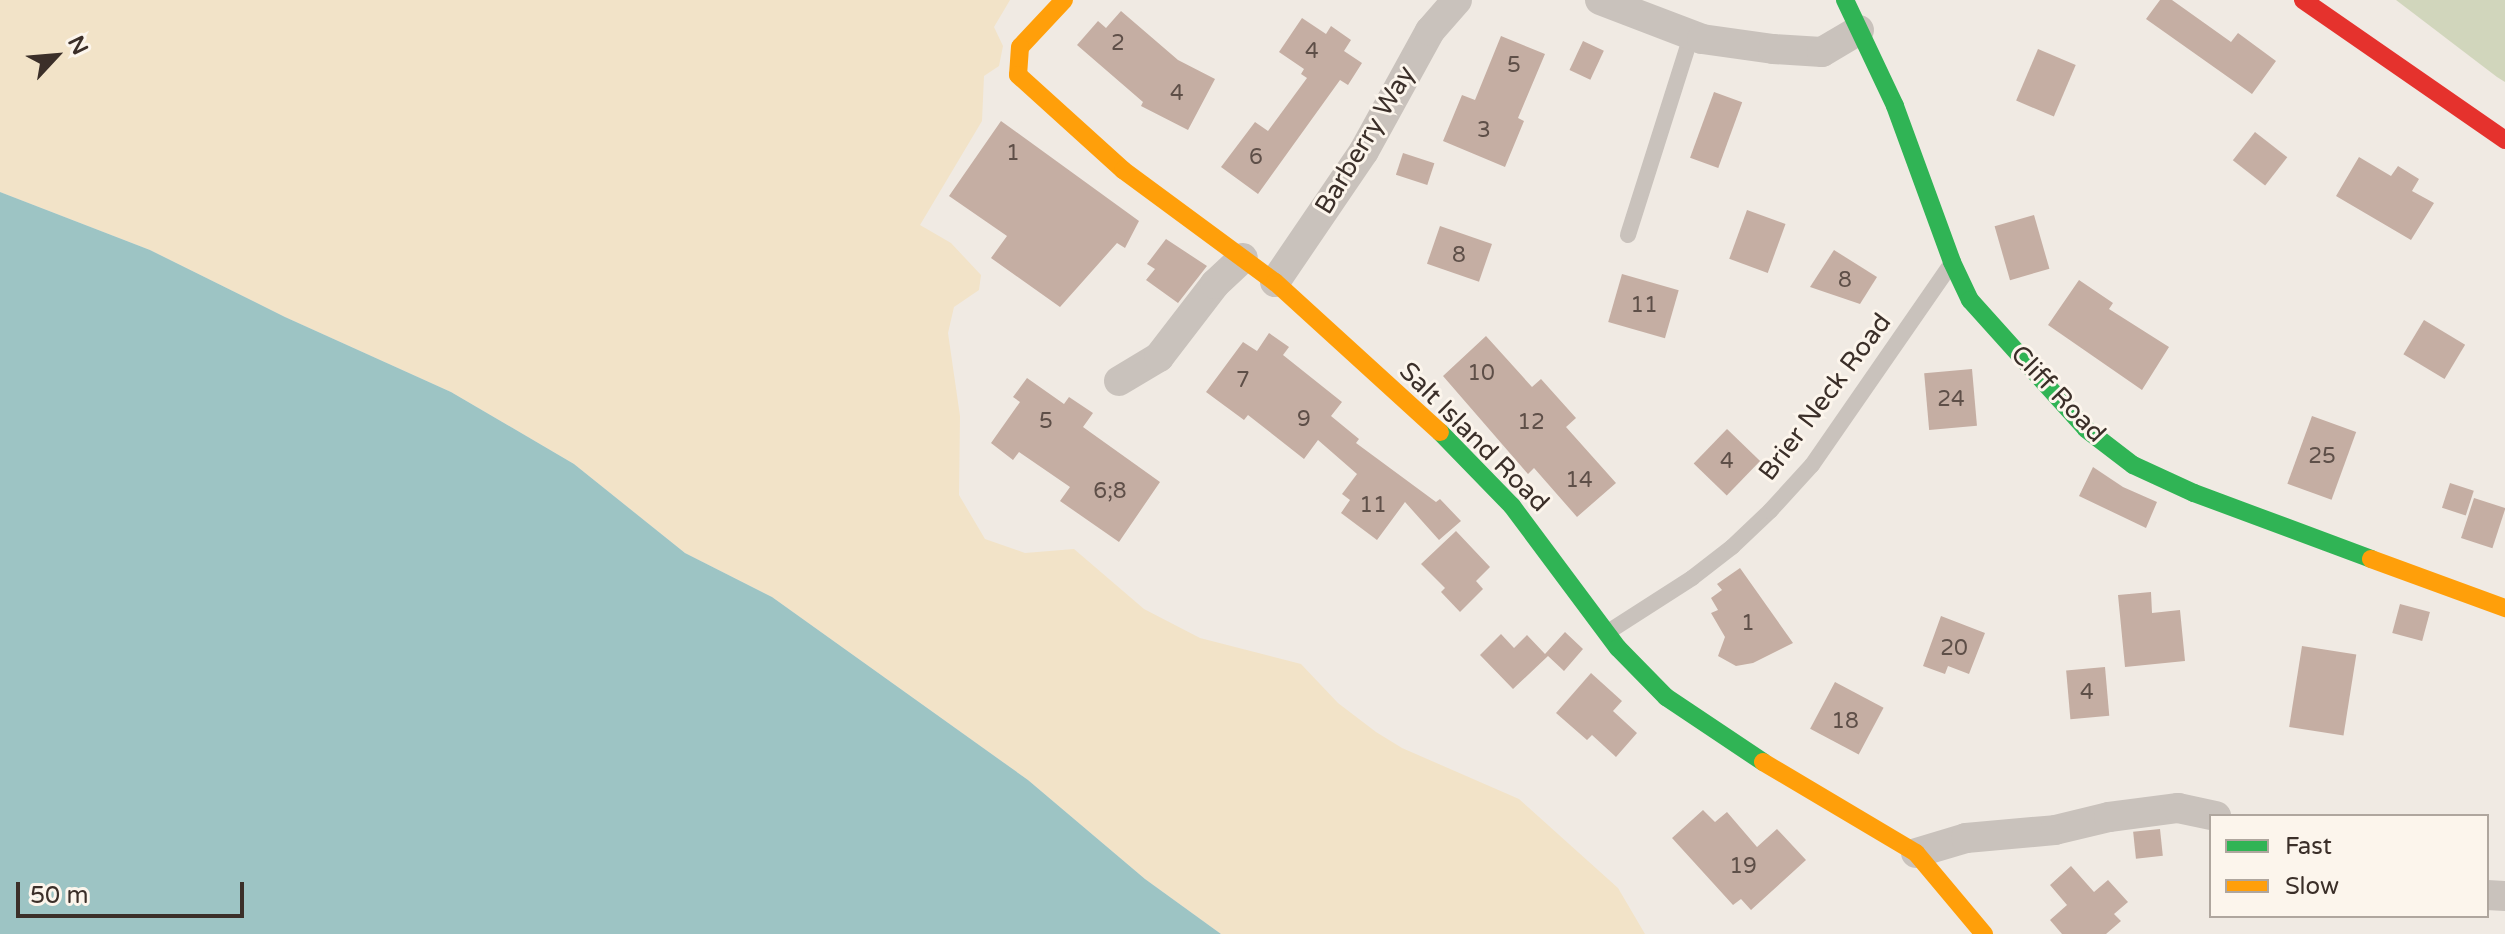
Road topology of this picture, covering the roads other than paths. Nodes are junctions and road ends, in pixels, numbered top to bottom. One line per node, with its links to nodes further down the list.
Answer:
1 (1064, 0): 10 (street, Salt Island Road)
2 (1457, 0): 12 (street, Barberry Way)
3 (1600, 0): 7 (street)
4 (1845, 0): 6 (street, Cliff Road)
5 (2303, 0): 8 (street)
6 (1859, 30): 7 (street); 11 (street, Cliff Road)
7 (1691, 36): 9 (lane)
8 (2505, 140)
9 (1628, 235)
10 (1243, 258): 12 (street, Salt Island Road); 13 (street)
11 (1952, 262): 14 (street, Cliff Road); 15 (lane, Brier Neck Road)
12 (1275, 282): 15 (street, Salt Island Road)
13 (1119, 381)
14 (2505, 608)
15 (1607, 633): 17 (street, Salt Island Road)
16 (2209, 815): 17 (street)
17 (1916, 853): 18 (street, Salt Island Road)
18 (1984, 934)

